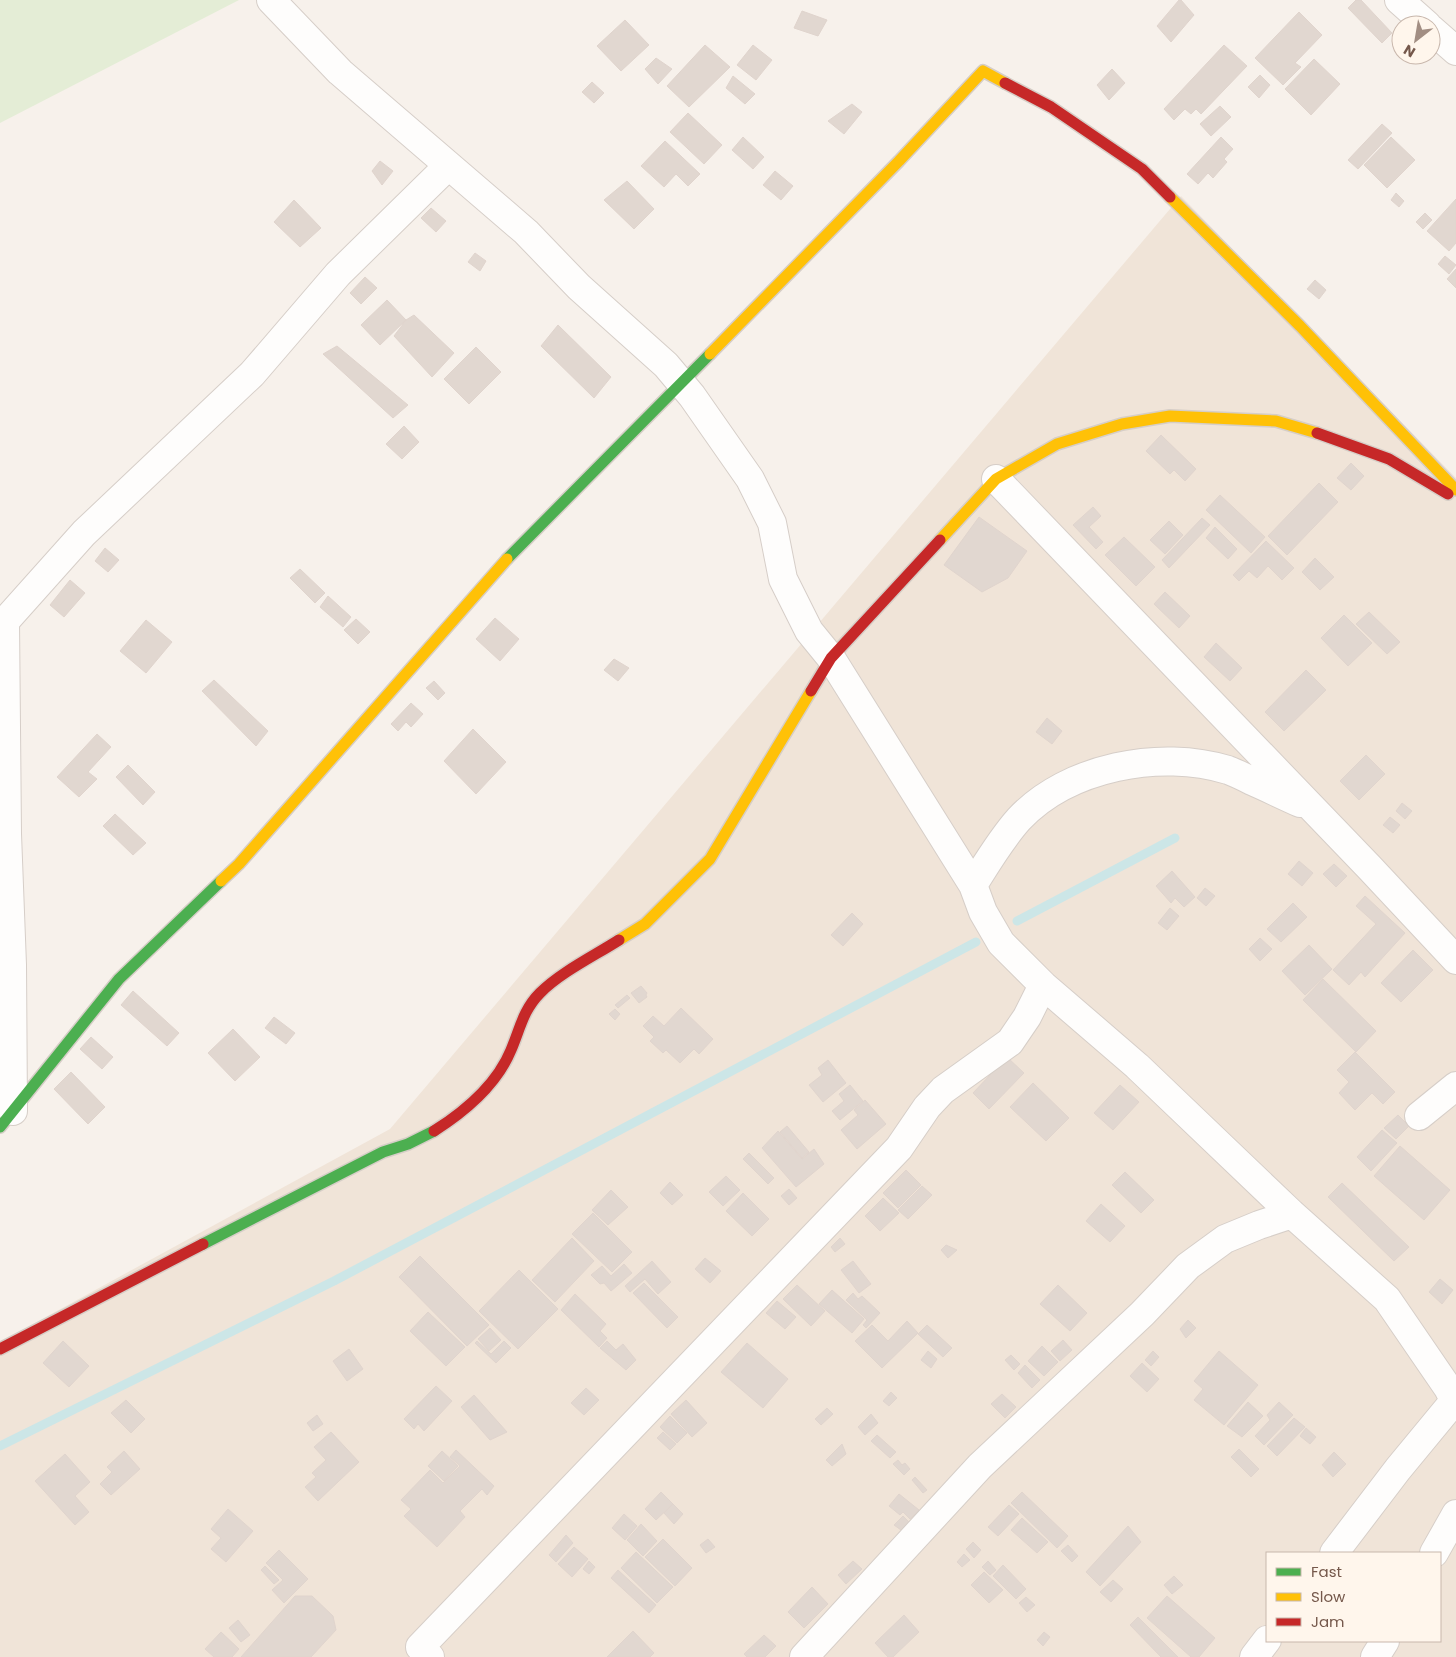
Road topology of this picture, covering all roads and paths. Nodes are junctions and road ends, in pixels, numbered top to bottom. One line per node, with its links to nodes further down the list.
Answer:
1 (272, 0): 6 (street)
2 (1399, 0): 3 (street)
3 (1416, 15)
4 (1441, 38): 5 (street)
5 (1456, 51)
6 (448, 166): 7 (street); 11 (street)
7 (681, 382): 9 (street); 12 (street); 19 (street)
8 (996, 479): 10 (street); 12 (street); 13 (street)
9 (1456, 490)
10 (1456, 499)
11 (2, 624): 19 (street)
12 (831, 658): 14 (street); 21 (street)
13 (1313, 809): 14 (street); 15 (street)
14 (973, 885): 16 (street)
15 (1456, 960)
16 (1043, 985): 20 (street); 27 (street)
17 (1456, 1086): 18 (street)
18 (1419, 1116)
19 (7, 1119)
20 (1292, 1214): 23 (street); 28 (street)
21 (0, 1349)
22 (1456, 1514): 24 (street)
23 (1335, 1552)
24 (1435, 1552)
25 (1266, 1641): 29 (street)
26 (1384, 1642): 30 (street)
27 (430, 1657)
28 (804, 1657)
29 (1254, 1657)
30 (1375, 1657)

